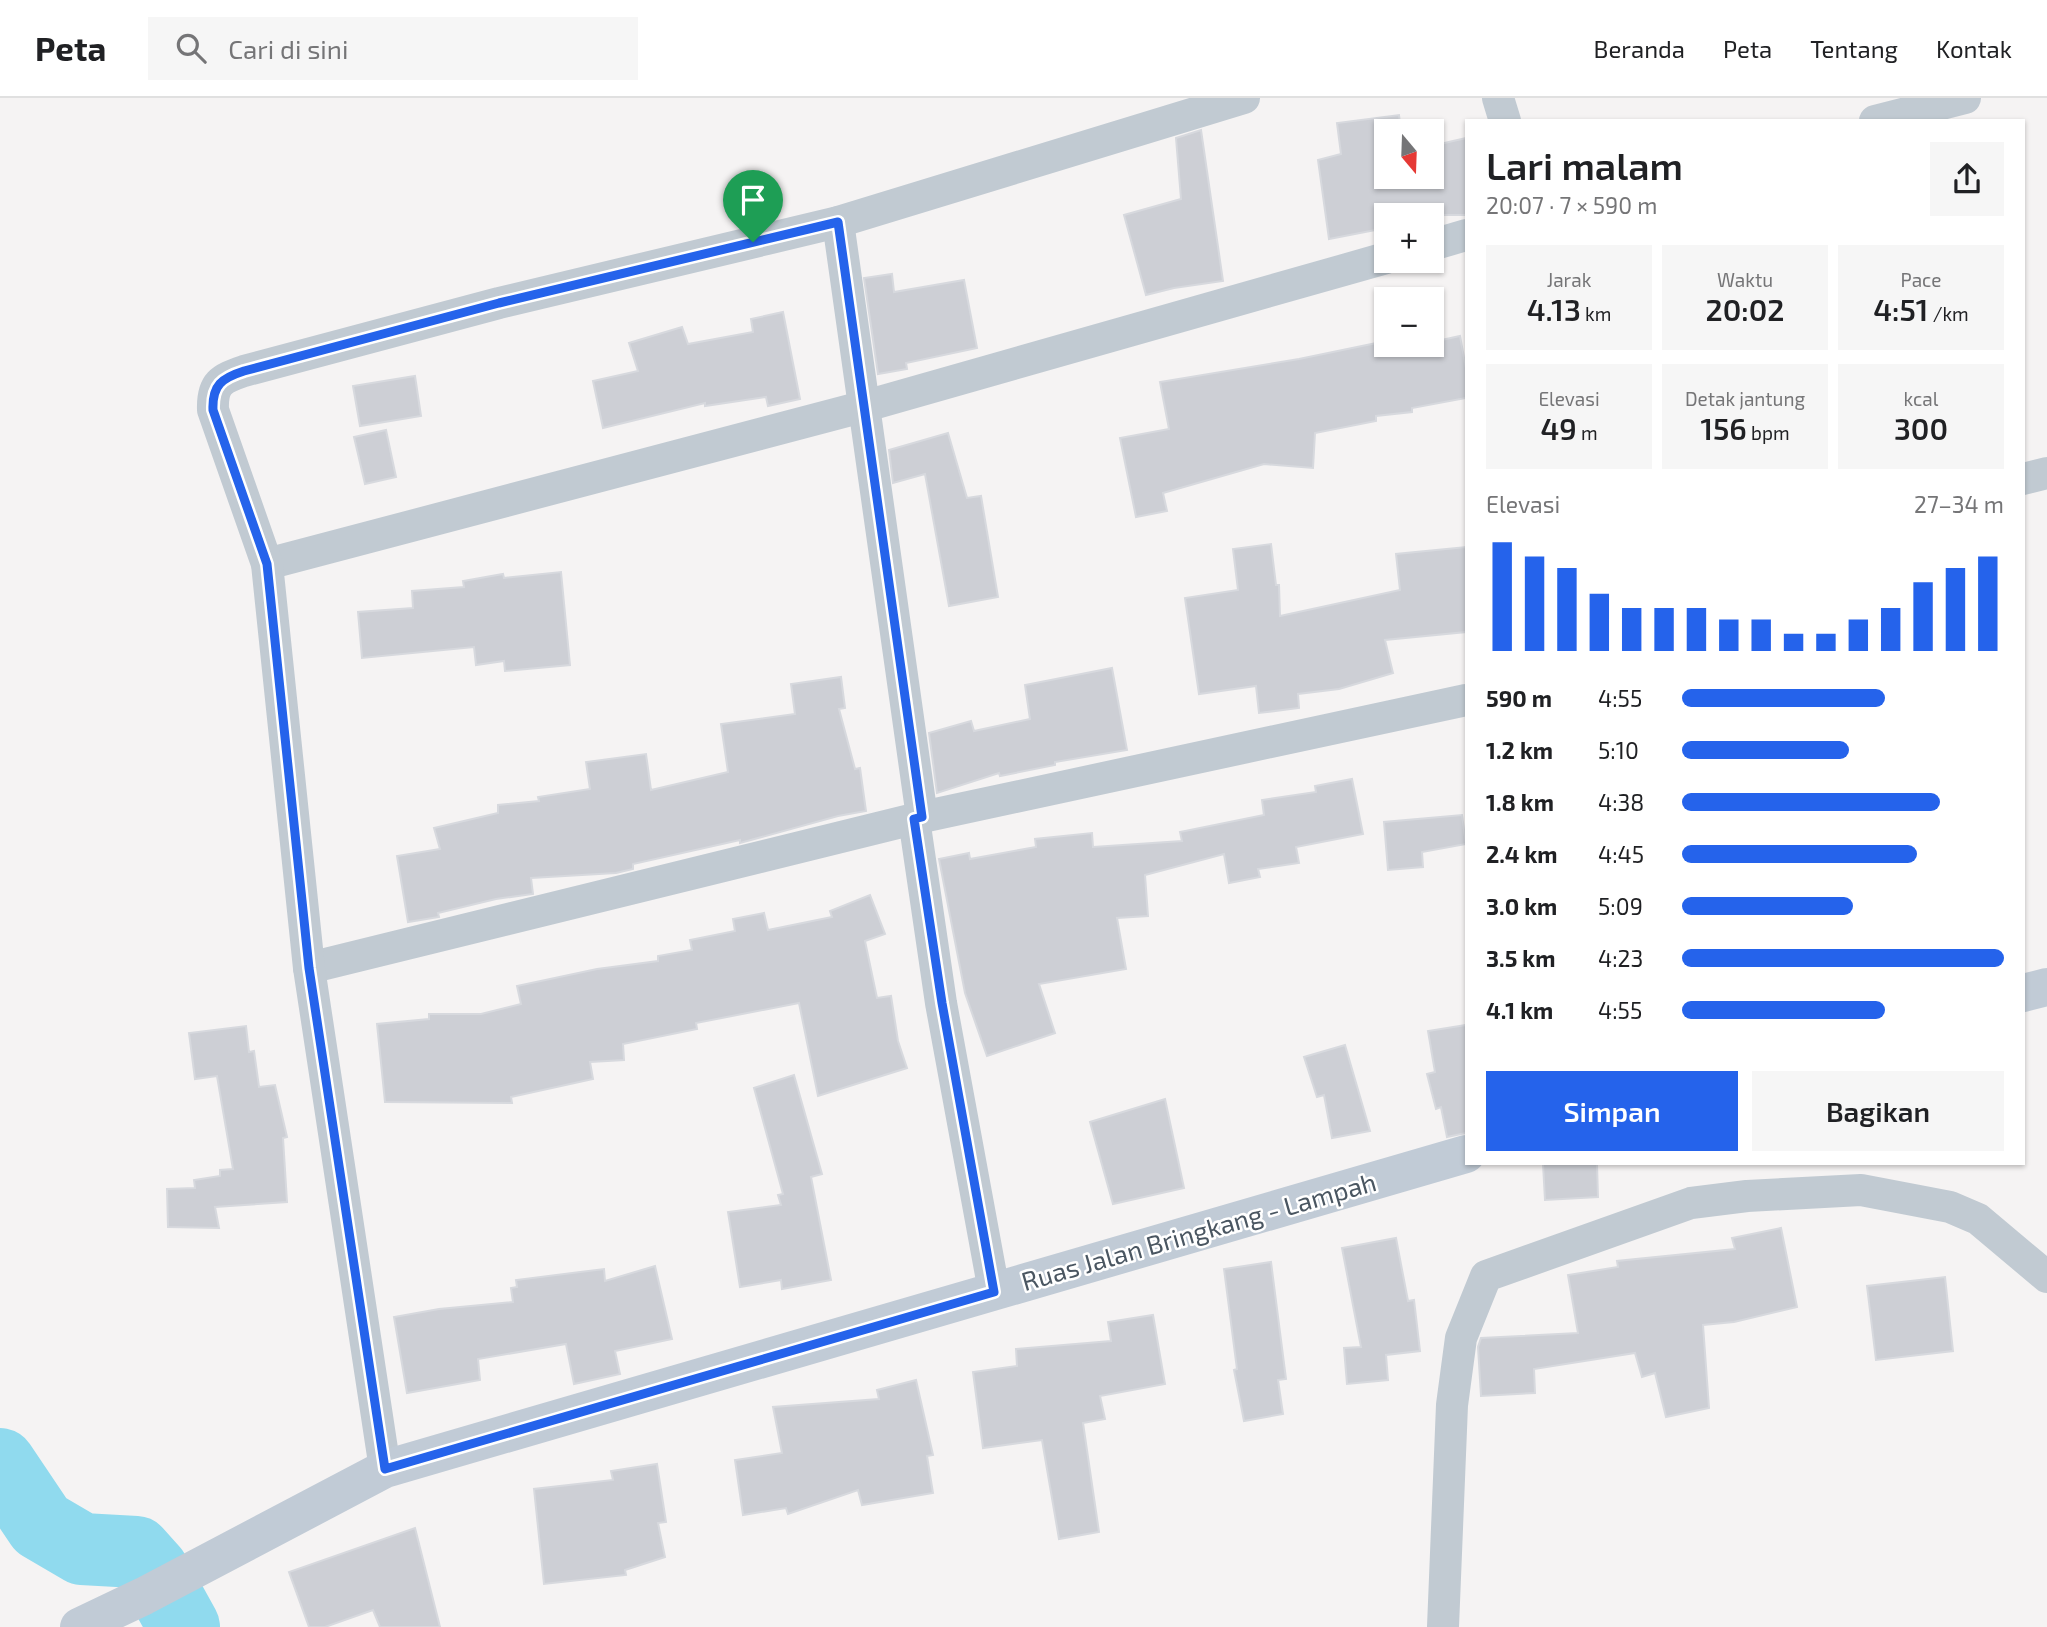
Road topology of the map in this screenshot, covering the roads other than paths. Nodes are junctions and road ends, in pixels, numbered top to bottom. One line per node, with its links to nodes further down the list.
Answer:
1 (1244, 98): 6 (street)
2 (1498, 98): 4 (street)
3 (1965, 98): 5 (street)
4 (1504, 119)
5 (1883, 119)
6 (838, 222): 10 (street); 13 (street)
7 (1465, 235): 8 (street)
8 (1444, 241)
9 (1374, 261): 10 (street)
10 (862, 407): 13 (street); 15 (street)
11 (2047, 473): 12 (street)
12 (2025, 478)
13 (267, 564): 16 (street)
14 (1465, 700): 15 (street)
15 (918, 818): 16 (street); 21 (street)
16 (309, 968): 22 (street)
17 (2047, 987): 18 (main road)
18 (2025, 992)
19 (1465, 1154): 21 (main road, Ruas Jalan Bringkang - Lampah)
20 (2047, 1277): 24 (street)
21 (994, 1292): 22 (main road, Ruas Jalan Bringkang - Lampah)
22 (385, 1469): 23 (main road, Ruas Jalan Bringkang - Lampah)
23 (79, 1627)
24 (1443, 1627)

